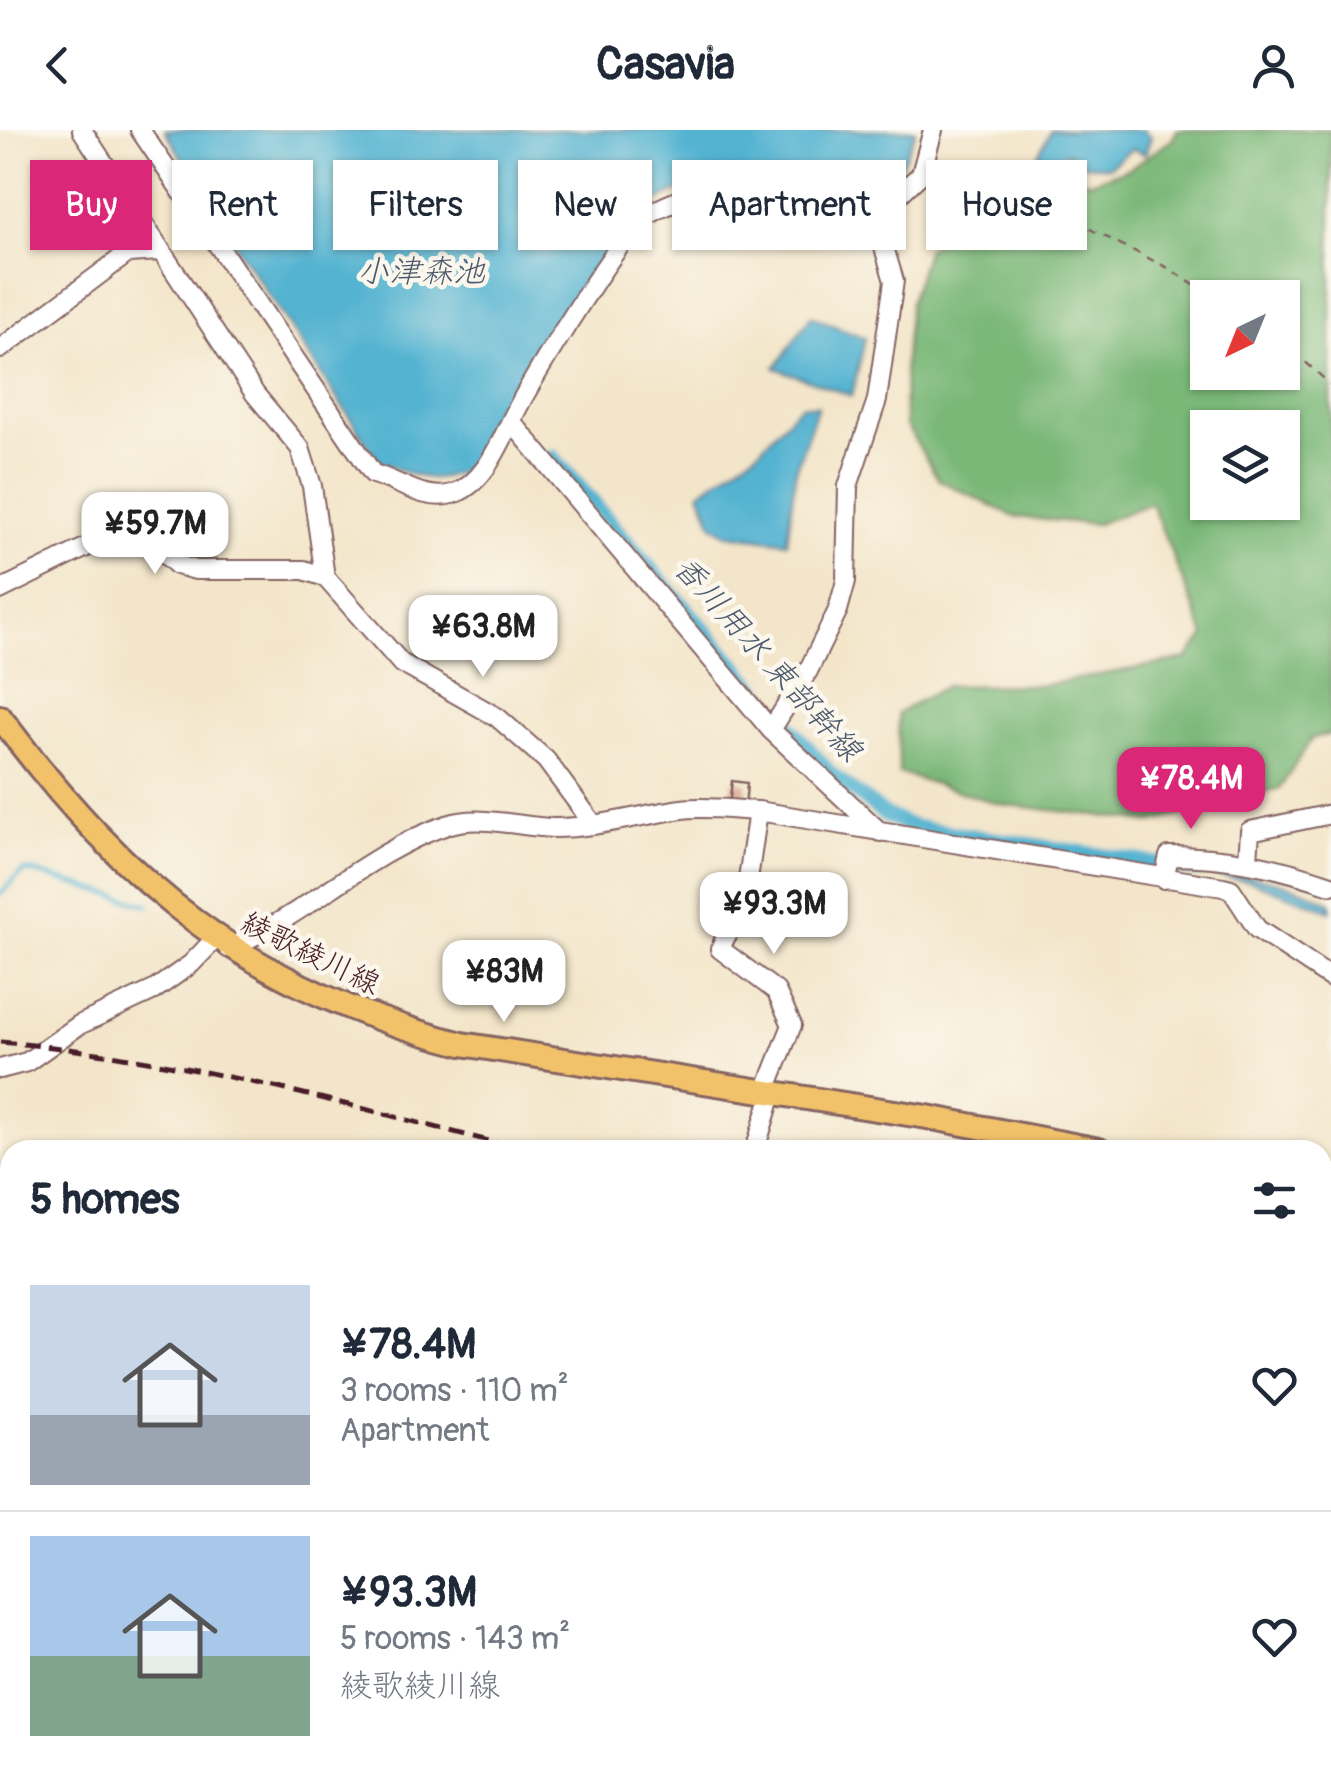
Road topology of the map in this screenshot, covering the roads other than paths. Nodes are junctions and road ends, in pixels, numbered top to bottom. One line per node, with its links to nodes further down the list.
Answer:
1 (82, 130): 7 (street)
2 (140, 130): 9 (street)
3 (933, 130): 4 (street)
4 (906, 187)
5 (672, 207): 9 (street)
6 (883, 250): 13 (street)
7 (160, 251): 8 (street); 10 (street)
8 (0, 349)
9 (511, 422): 13 (street)
10 (325, 577): 11 (street); 16 (street)
11 (0, 590)
12 (0, 716): 21 (main road, 綾歌綾川線)
13 (771, 730): 17 (street)
14 (758, 811): 16 (street); 17 (street); 24 (street)
15 (1331, 814): 18 (street)
16 (594, 824): 21 (street)
17 (880, 832): 19 (street)
18 (1248, 860): 19 (street); 20 (street)
19 (1166, 870): 22 (street)
20 (1331, 886)
21 (222, 944): 23 (street); 24 (main road, 綾歌綾川線)
22 (1331, 978)
23 (0, 1069)
24 (769, 1094): 25 (street); 26 (main road, 綾歌綾川線)
25 (758, 1140)
26 (1040, 1140)

